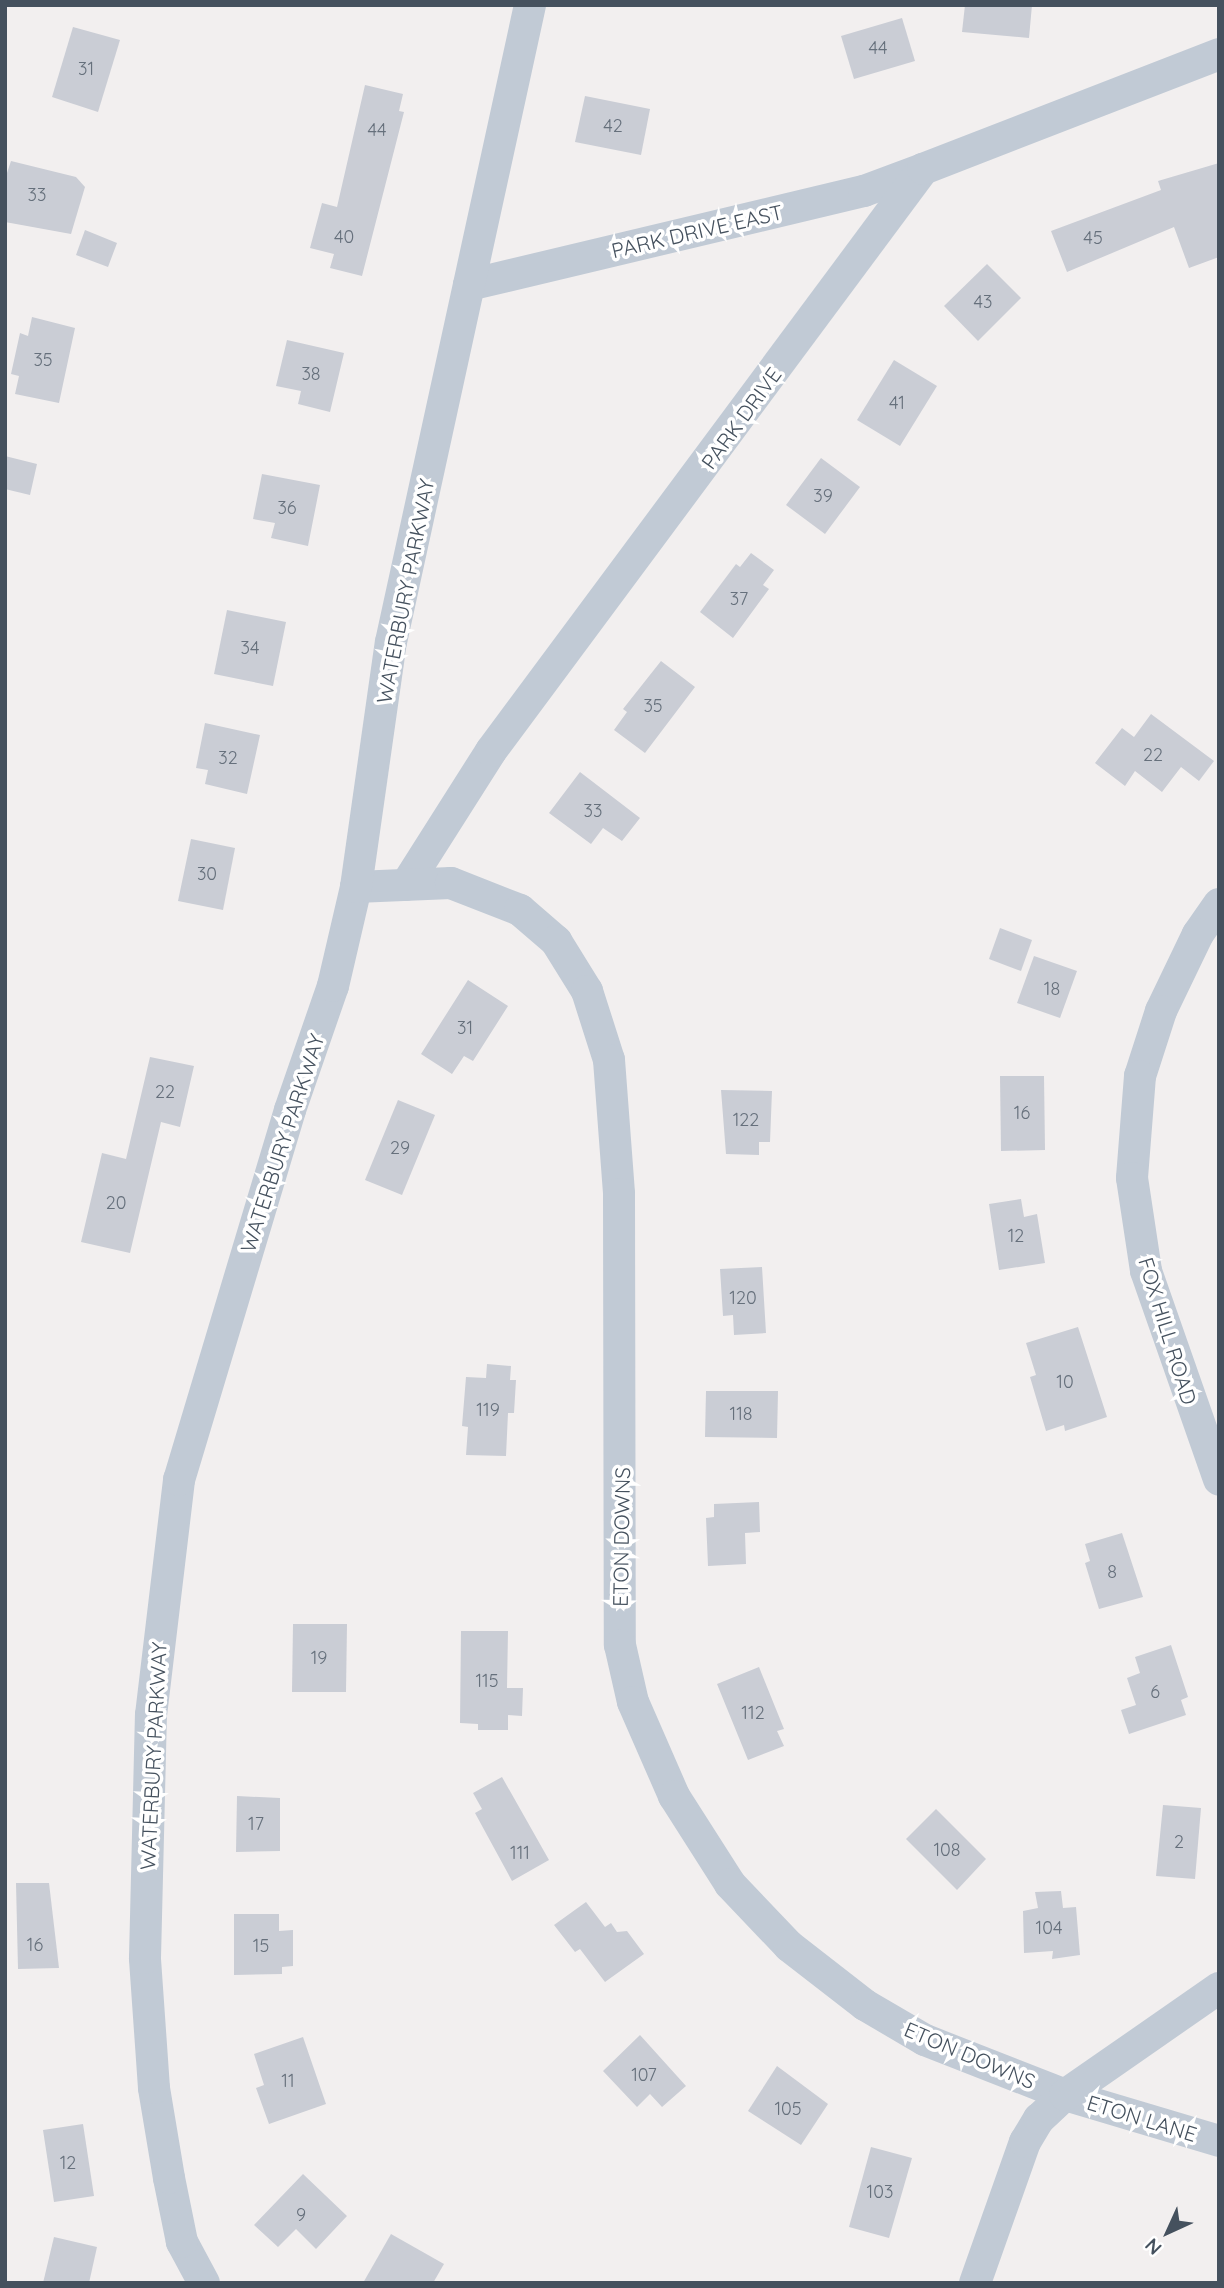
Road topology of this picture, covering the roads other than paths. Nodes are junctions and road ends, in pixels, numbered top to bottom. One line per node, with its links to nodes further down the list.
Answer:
1 (530, 5): 4 (street, WATERBURY PARKWAY)
2 (1219, 54): 3 (street)
3 (923, 169): 4 (street, PARK DRIVE EAST); 5 (street, PARK DRIVE)
4 (469, 285): 6 (street, WATERBURY PARKWAY)
5 (406, 885): 6 (street); 10 (street, ETON DOWNS)
6 (356, 887): 12 (street, WATERBURY PARKWAY)
7 (1219, 904): 8 (street, FOX HILL ROAD)
8 (1219, 1480)
9 (1219, 1988): 10 (street)
10 (1065, 2095): 11 (street, ETON LANE); 13 (street)
11 (1219, 2141)
12 (204, 2283)
13 (975, 2283)

